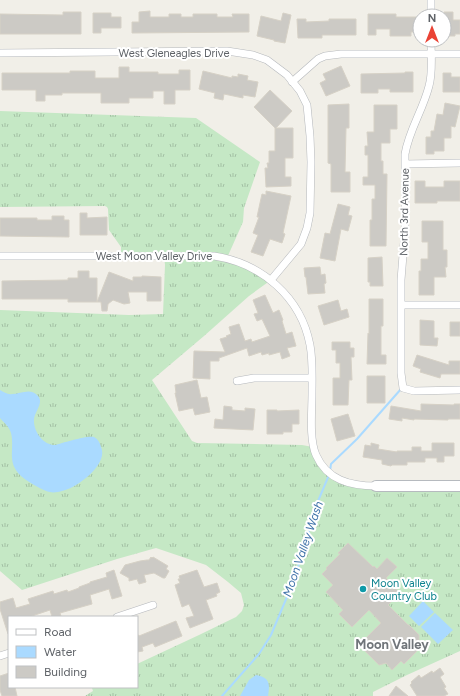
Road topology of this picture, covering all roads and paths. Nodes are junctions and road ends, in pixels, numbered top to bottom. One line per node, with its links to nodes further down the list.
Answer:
1 (431, 48): 3 (street, North 3rd Avenue)
2 (0, 53): 5 (street, West Gleneagles Drive)
3 (431, 54): 4 (street); 5 (street); 7 (street, North 3rd Avenue)
4 (460, 54)
5 (292, 82): 9 (street, West Gleneagles Drive)
6 (460, 163): 7 (street)
7 (405, 164): 10 (street, North 3rd Avenue)
8 (0, 256): 9 (street, West Moon Valley Drive)
9 (271, 280): 12 (street, West Moon Valley Drive)
10 (401, 305): 11 (street); 14 (street, North 3rd Avenue)
11 (460, 305)
12 (312, 378): 13 (street); 15 (street, West Moon Valley Drive)
13 (237, 381)
14 (460, 390)
15 (376, 486): 16 (street, West Moon Valley Drive)
16 (460, 486)
17 (153, 605): 18 (street)
18 (120, 616)

